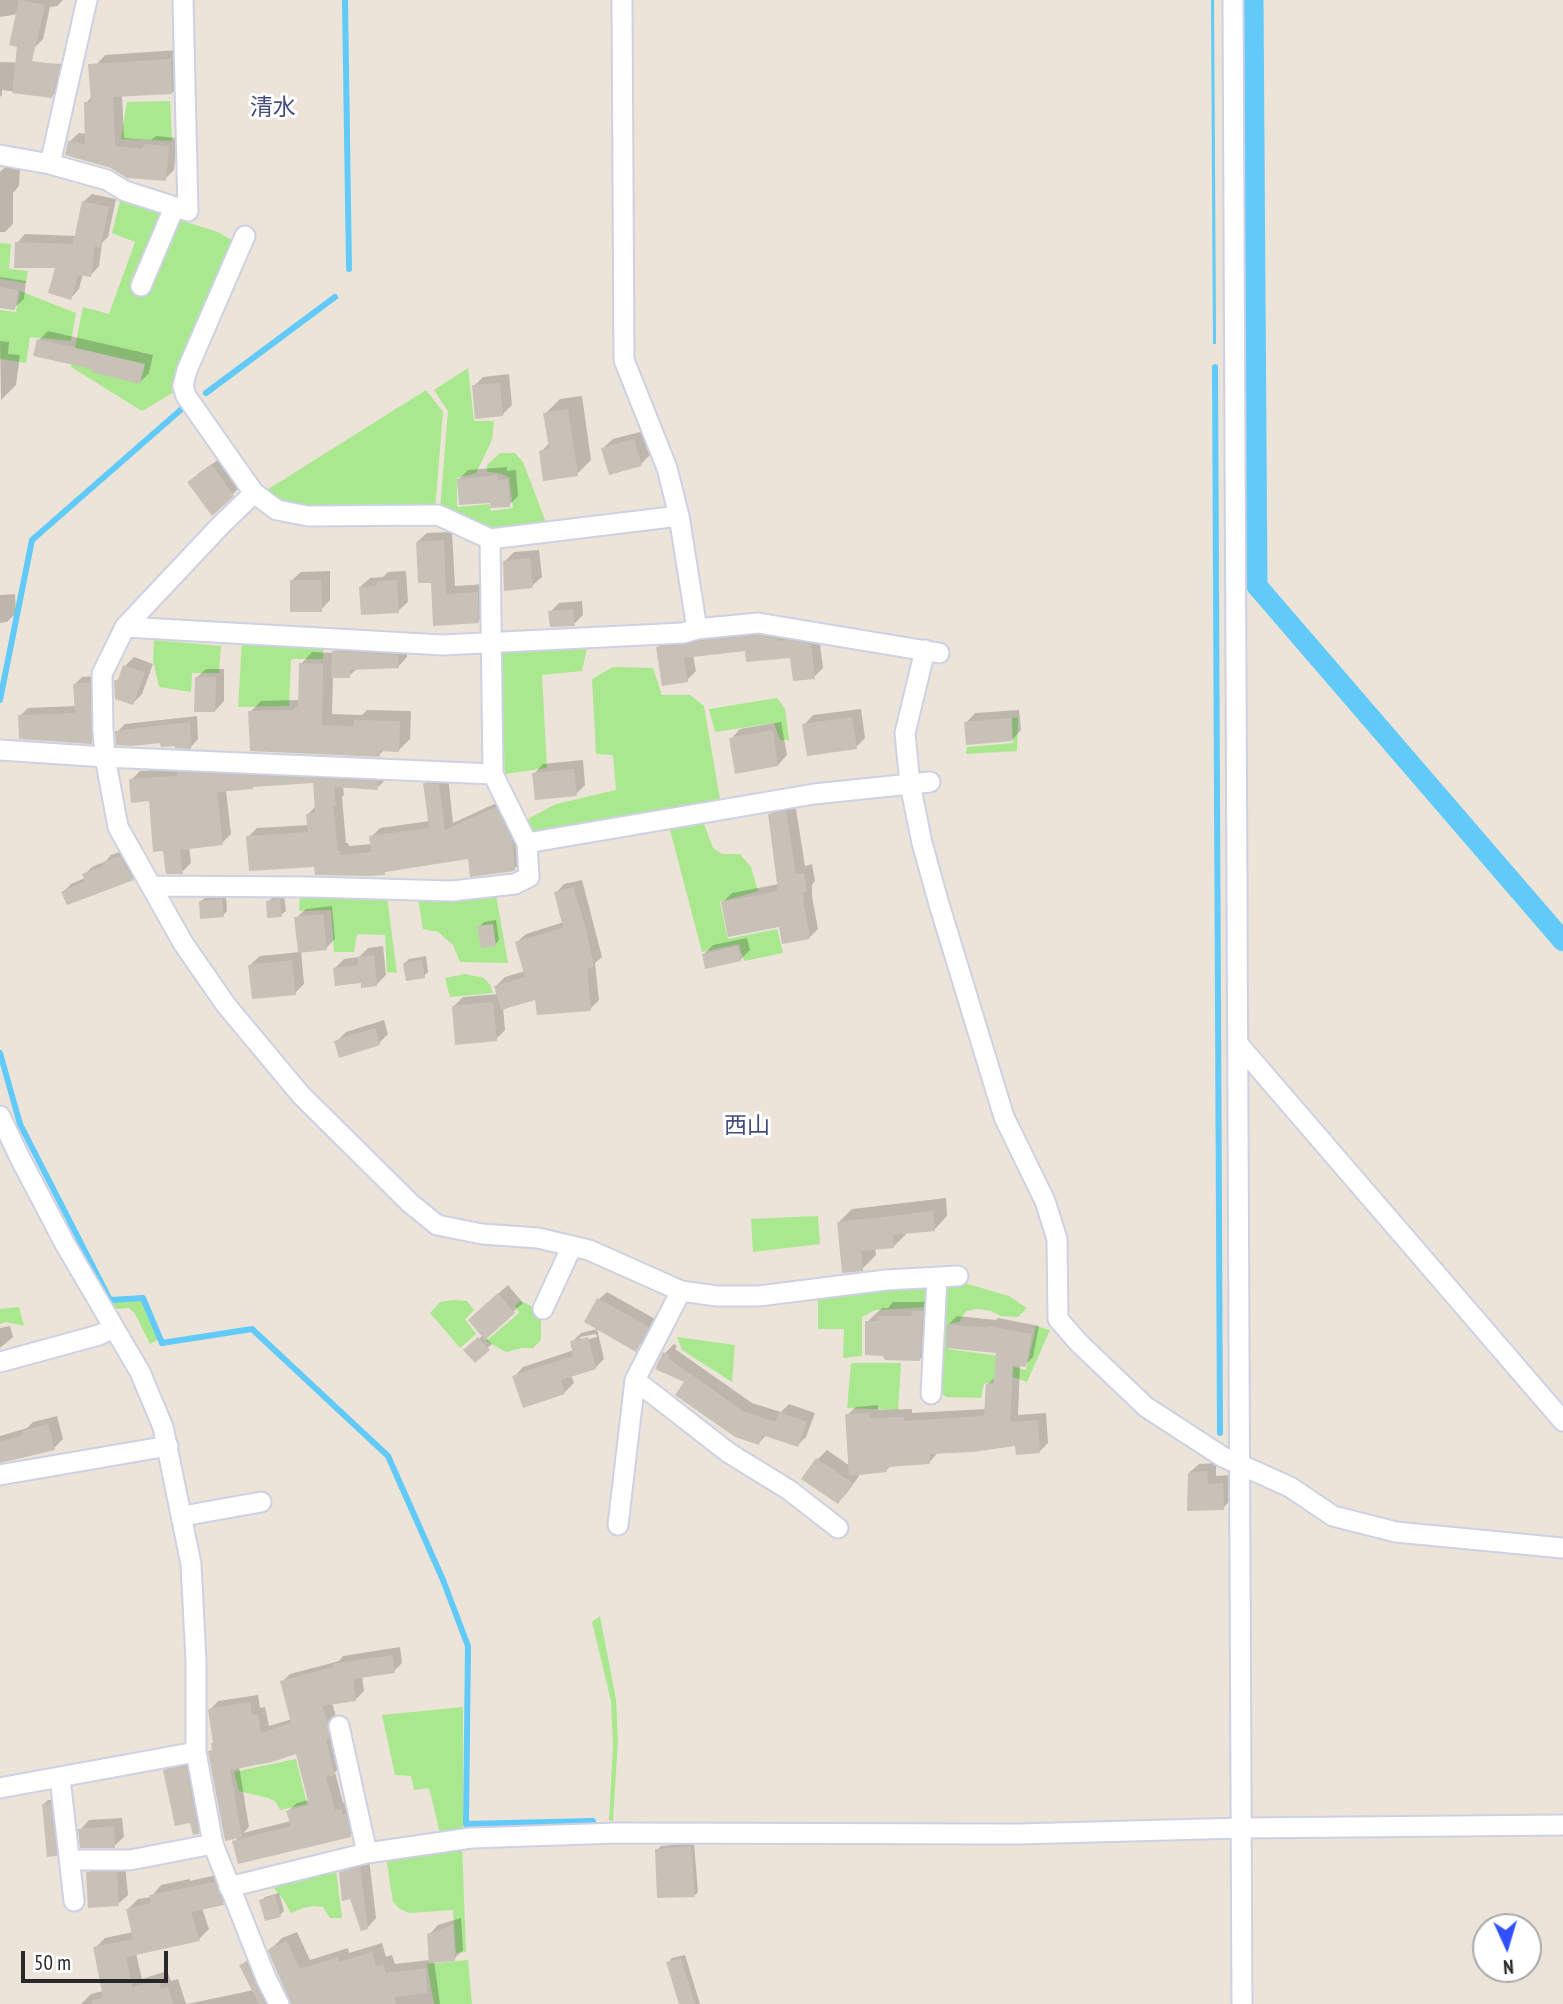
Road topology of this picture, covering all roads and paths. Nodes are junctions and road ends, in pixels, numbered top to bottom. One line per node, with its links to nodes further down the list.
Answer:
1 (87, 0): 6 (street)
2 (183, 0): 7 (street)
3 (622, 0): 11 (street)
4 (1233, 0): 22 (street)
5 (0, 155): 6 (street)
6 (50, 164): 7 (street)
7 (174, 208): 9 (street)
8 (245, 236): 10 (street)
9 (141, 286)
10 (254, 493): 12 (street); 13 (street)
11 (679, 516): 12 (street); 14 (street)
12 (490, 539): 15 (street)
13 (125, 627): 15 (street); 17 (street)
14 (697, 629): 15 (street); 19 (street)
15 (491, 643): 18 (street)
16 (0, 750): 17 (street)
17 (105, 757): 18 (street); 21 (street)
18 (493, 774): 20 (street)
19 (920, 783): 20 (street); 35 (street)
20 (527, 843): 21 (street)
21 (151, 886): 24 (street)
22 (1239, 1045): 33 (street); 35 (street)
23 (0, 1115): 29 (street)
24 (572, 1246): 27 (street); 28 (street)
25 (957, 1276): 26 (street)
26 (937, 1278): 27 (street); 32 (street)
27 (681, 1291): 31 (street)
28 (543, 1309)
29 (114, 1328): 30 (street); 34 (street)
30 (0, 1362)
31 (635, 1380): 39 (street); 40 (street)
32 (931, 1394)
33 (1563, 1420)
34 (168, 1446): 36 (street); 38 (street)
35 (1240, 1464): 41 (street); 47 (street)
36 (0, 1475)
37 (261, 1502): 38 (street)
38 (183, 1516): 43 (street)
39 (618, 1525)
40 (838, 1528)
41 (1563, 1548)
42 (339, 1726): 49 (street)
43 (196, 1752): 44 (street); 48 (street)
44 (60, 1778): 45 (street); 50 (street)
45 (0, 1788)
46 (1563, 1825): 47 (street)
47 (1241, 1828): 49 (street); 54 (street)
48 (214, 1844): 50 (street); 51 (street)
49 (367, 1853): 51 (street)
50 (69, 1860): 52 (street)
51 (229, 1887): 53 (street)
52 (74, 1901)
53 (279, 2004)
54 (1242, 2004)

